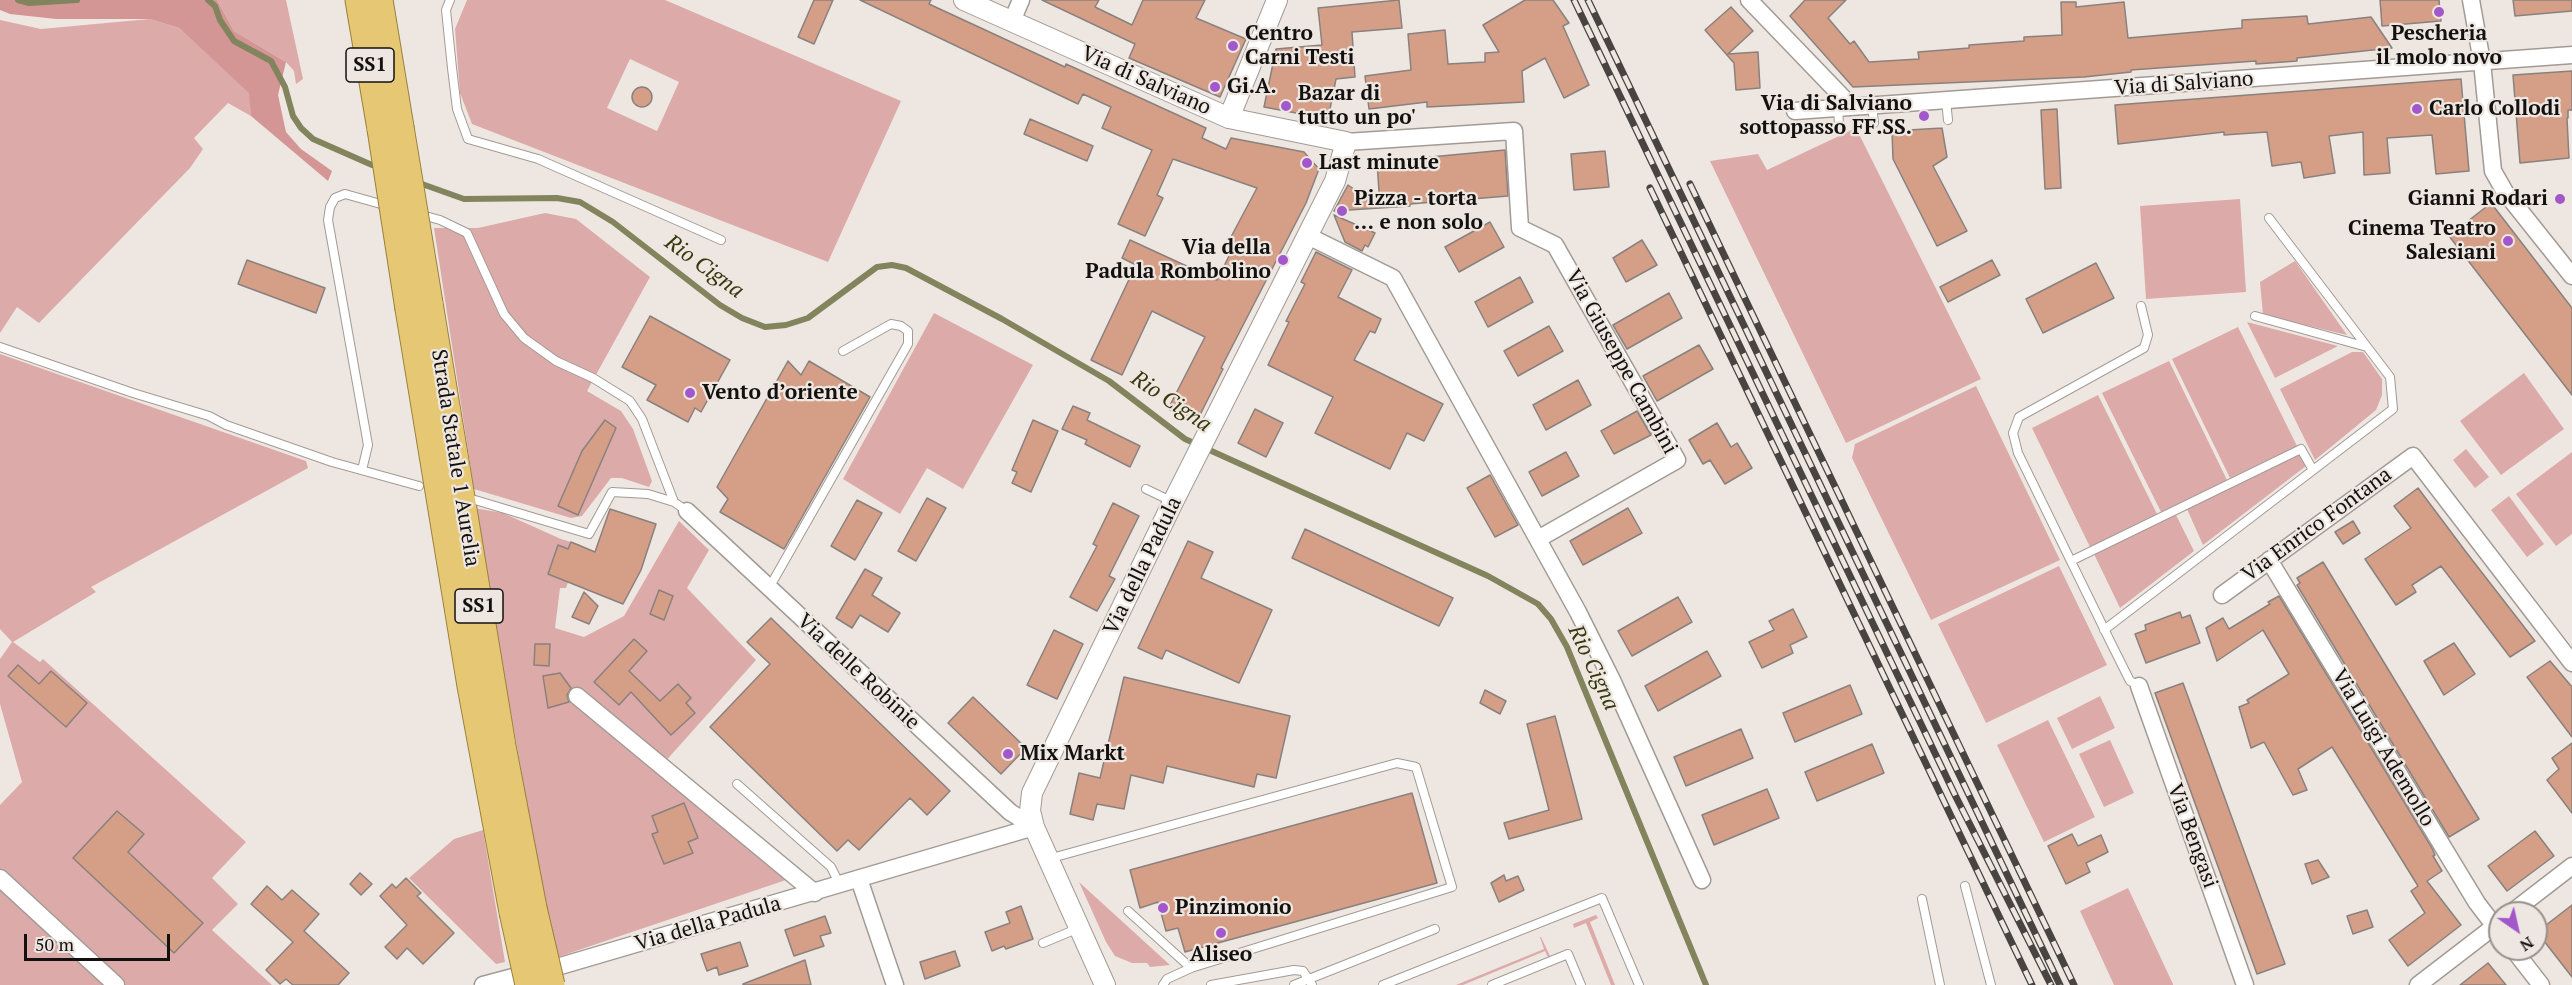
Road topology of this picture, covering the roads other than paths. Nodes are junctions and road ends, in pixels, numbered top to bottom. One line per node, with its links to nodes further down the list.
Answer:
1 (359, 0): 19 (highway, Strada Statale 1 Aurelia / SS1)
2 (380, 0): 19 (highway, Strada Statale 1 Aurelia / SS1)
3 (450, 0): 24 (lane)
4 (964, 0): 9 (street, Via di Salviano)
5 (1021, 0): 9 (street)
6 (1277, 0): 16 (street)
7 (2471, 0): 11 (street)
8 (1756, 2): 15 (street)
9 (1012, 21): 16 (street, Via di Salviano)
10 (2572, 55): 11 (street, Via di Salviano)
11 (2482, 62): 12 (street, Via di Salviano); 25 (street)
12 (1946, 100): 13 (street, Via di Salviano); 17 (lane)
13 (1872, 105): 15 (street, Via di Salviano); 18 (lane)
14 (1795, 111): 15 (street, Via di Salviano)
15 (1843, 113)
16 (1229, 118): 21 (street, Via di Salviano)
17 (1948, 120)
18 (1874, 123)
19 (391, 128): 59 (highway, Strada Statale 1 Aurelia / SS1, bridge)
20 (1514, 131): 21 (street, Via di Salviano); 38 (street, Via Giuseppe Cambini)
21 (1346, 142): 23 (street, Via della Padula)
22 (2269, 218): 29 (lane)
23 (1308, 236): 36 (street, Via della Padula); 38 (street)
24 (721, 240)
25 (2572, 276)
26 (2141, 306): 40 (lane)
27 (2255, 316): 29 (lane)
28 (0, 347): 31 (lane)
29 (2367, 347): 32 (lane)
30 (843, 351): 41 (lane)
31 (362, 470): 33 (lane); 37 (lane)
32 (2313, 470): 40 (lane); 43 (lane)
33 (419, 486)
34 (1146, 489): 36 (lane)
35 (475, 500): 37 (lane)
36 (1173, 502): 48 (street, Via della Padula)
37 (681, 507): 41 (street, Via delle Robinie)
38 (1539, 539): 53 (street)
39 (2269, 560): 42 (street, Via Enrico Fontana); 44 (street, Via Enrico Fontana); 61 (street, Via Luigi Ademollo)
40 (2071, 561): 43 (lane)
41 (769, 588): 48 (street, Via delle Robinie)
42 (2223, 595)
43 (2104, 630): 45 (lane)
44 (2572, 663)
45 (2139, 686): 84 (street, Via Bengasi)
46 (577, 696): 56 (street)
47 (738, 784): 54 (lane)
48 (1034, 827): 49 (street); 52 (street, Via della Padula)
49 (1047, 859): 62 (street); 67 (lane)
50 (2572, 866): 58 (street)
51 (0, 878): 71 (street)
52 (859, 879): 54 (street, Via della Padula); 73 (street)
53 (1702, 880)
54 (841, 885): 56 (street, Via della Padula)
55 (1965, 886): 83 (lane)
56 (815, 893): 68 (street, Via della Padula)
57 (1922, 898): 82 (lane)
58 (2527, 901)
59 (523, 910): 68 (highway, Strada Statale 1 Aurelia / SS1, bridge); 69 (highway, Strada Statale 1 Aurelia / SS1, bridge)
60 (1128, 910): 67 (lane)
61 (2488, 916)
62 (1079, 928): 65 (lane); 74 (street)
63 (1435, 929): 70 (lane)
64 (2488, 934): 85 (street)
65 (1043, 943)
66 (2522, 961): 86 (street)
67 (1191, 968): 75 (lane)
68 (554, 976)
69 (521, 981): 72 (street)
70 (1311, 982): 76 (lane); 77 (lane)
71 (116, 985)
72 (483, 985)
73 (895, 985)
74 (1105, 985)
75 (1163, 985)
76 (1211, 985)
77 (1294, 985)
78 (1383, 985): 81 (lane)
79 (1492, 985): 80 (lane)
80 (1581, 985)
81 (1639, 985)
82 (1940, 985)
83 (1991, 985)
84 (2246, 985)
85 (2418, 985)
86 (2541, 985)

